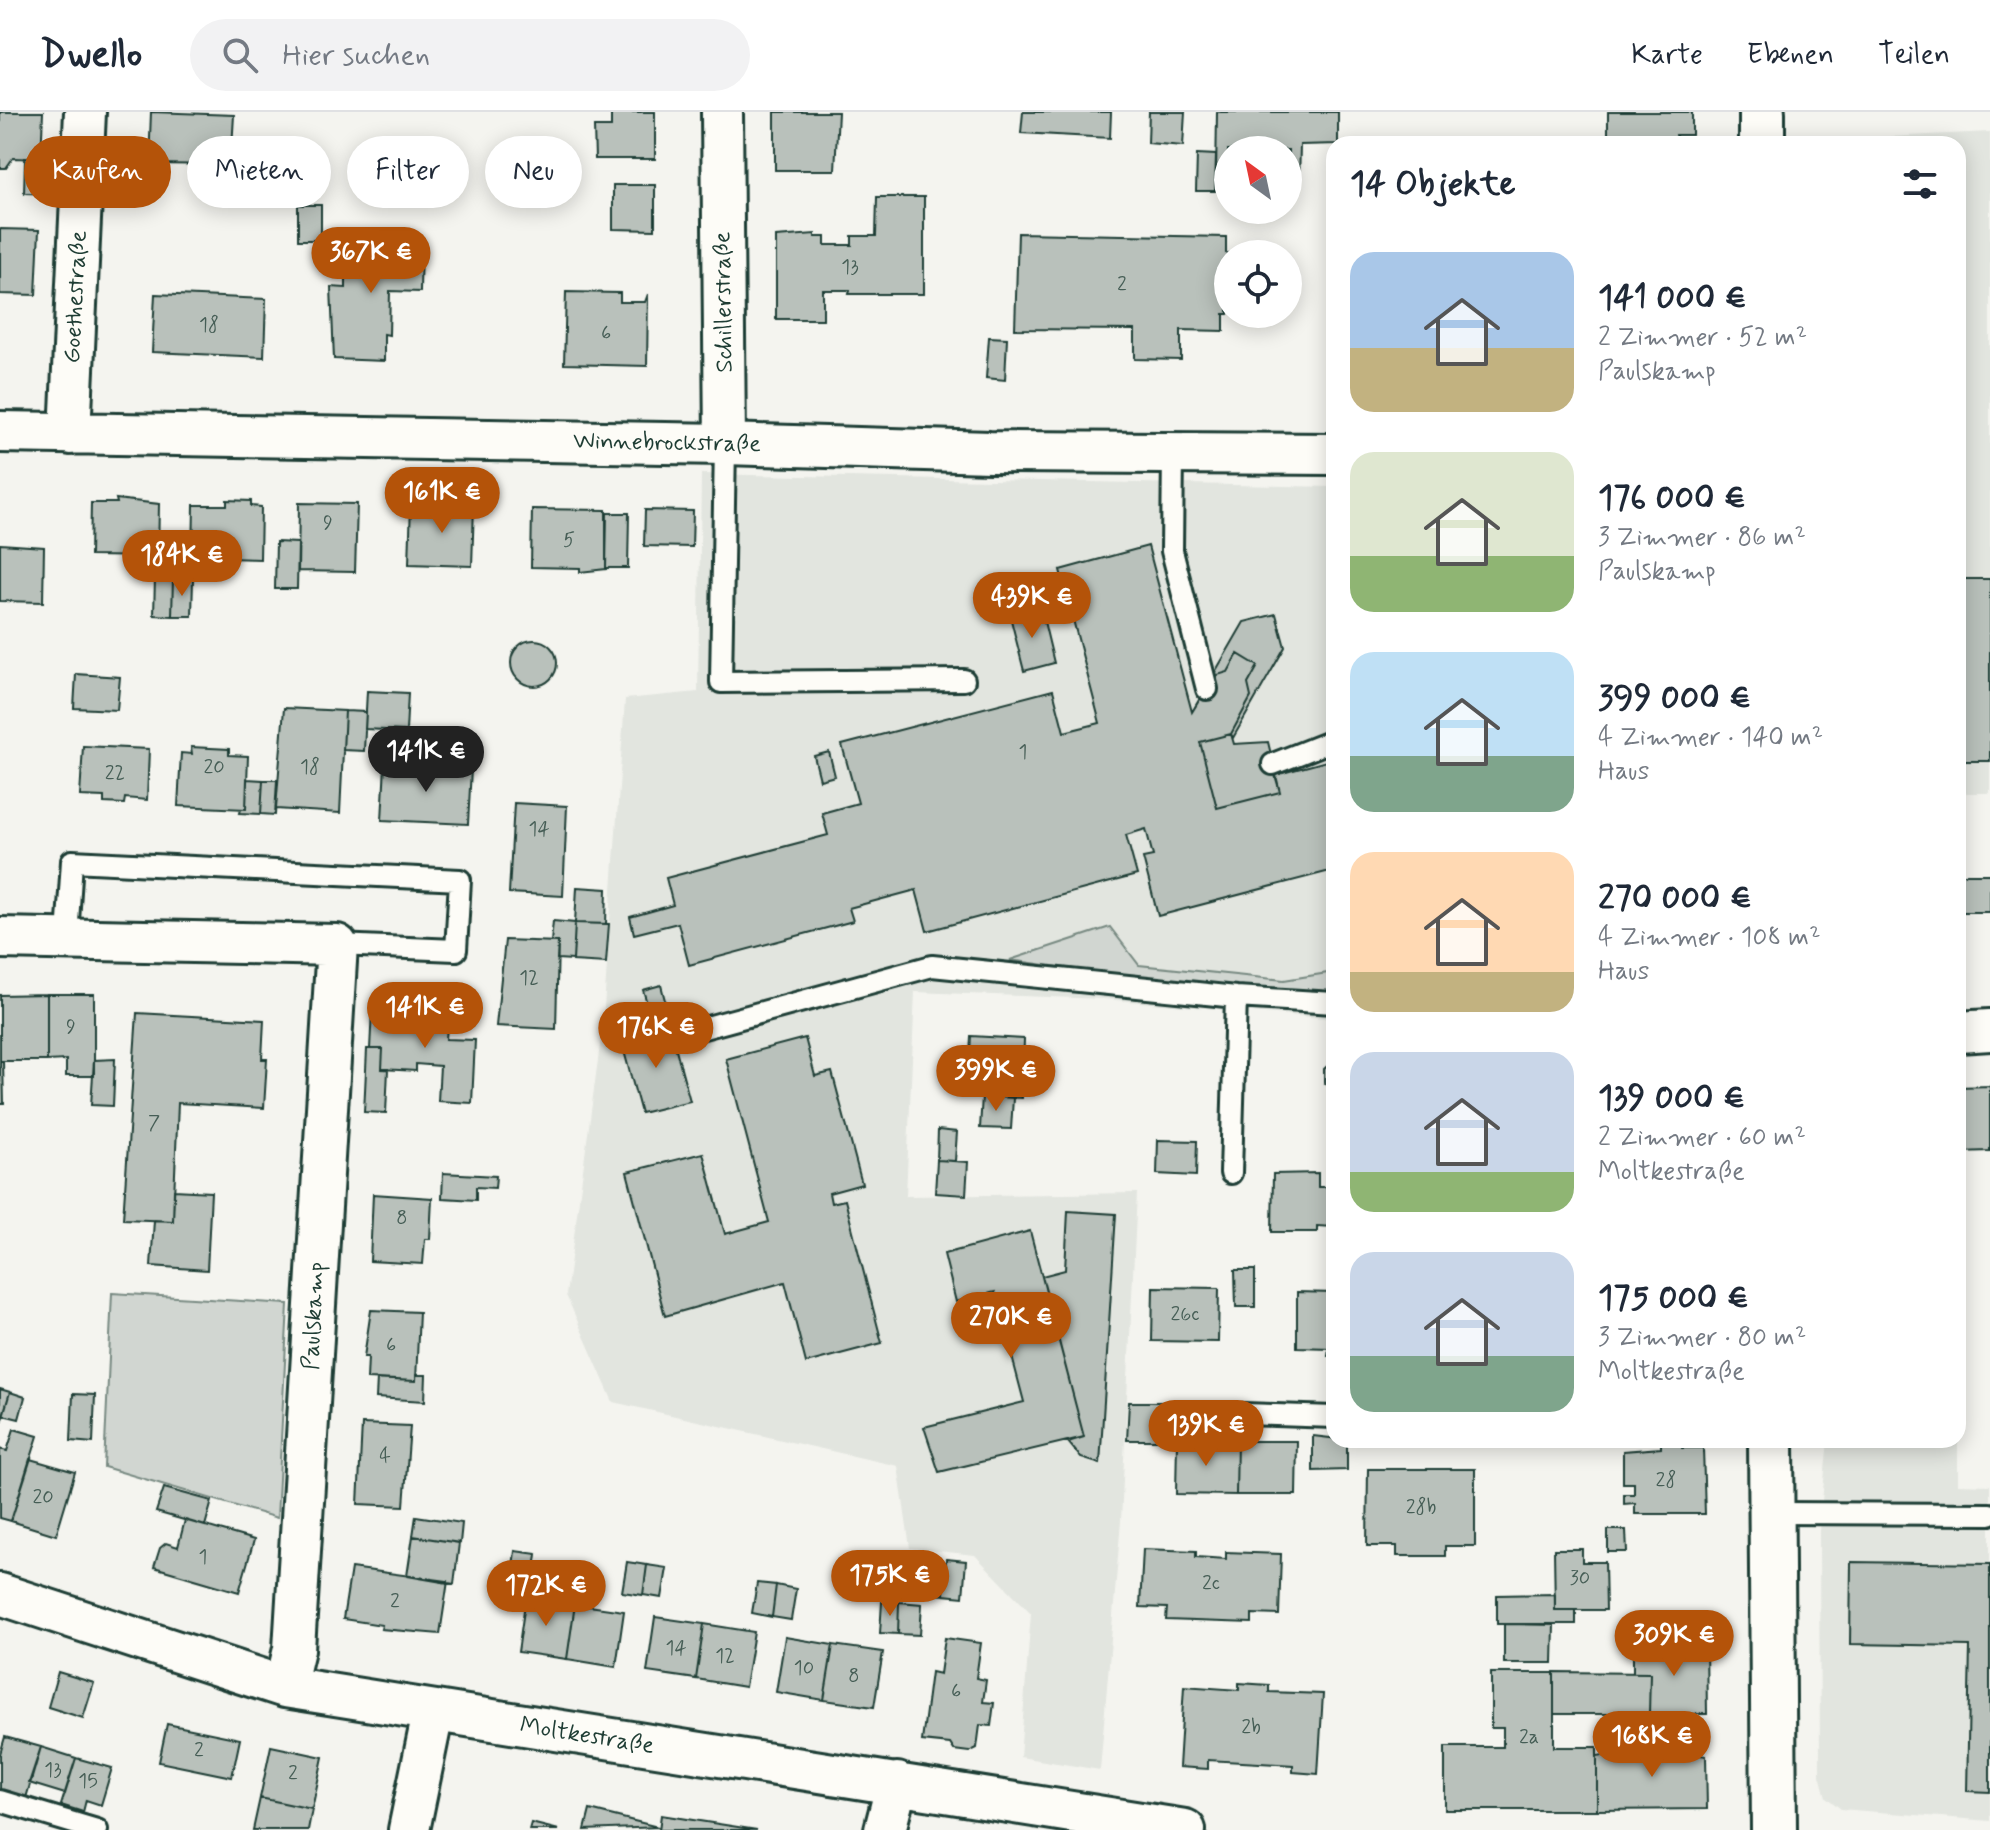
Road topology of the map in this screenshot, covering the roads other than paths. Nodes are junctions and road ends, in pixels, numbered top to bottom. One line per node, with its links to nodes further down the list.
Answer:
1 (85, 112): 6 (street, Goethestraße)
2 (722, 112): 7 (street, Schillerstraße)
3 (1762, 112): 4 (street)
4 (1762, 136)
5 (0, 432): 6 (street, Winnebrockstraße)
6 (70, 434): 7 (street, Winnebrockstraße)
7 (725, 444): 8 (street, Winnebrockstraße); 10 (lane)
8 (1173, 452): 9 (street, Winnebrockstraße); 11 (lane)
9 (1326, 454)
10 (964, 680)
11 (1207, 689)
12 (1326, 743): 13 (lane)
13 (1273, 764)
14 (67, 937): 15 (street); 16 (street); 16 (lane)
15 (0, 938)
16 (337, 945): 29 (street, Paulskamp)
17 (1236, 997): 18 (lane); 19 (lane); 22 (lane)
18 (1326, 1003)
19 (700, 1029)
20 (1990, 1030): 21 (street)
21 (1966, 1032)
22 (1231, 1173)
23 (1244, 1414): 24 (lane)
24 (1326, 1417)
25 (1771, 1448): 26 (street)
26 (1773, 1513): 27 (lane); 37 (street)
27 (1990, 1514)
28 (0, 1594): 29 (street, Moltkestraße)
29 (285, 1687): 30 (street, Moltkestraße)
30 (433, 1713): 31 (street, Moltkestraße); 34 (street)
31 (897, 1783): 35 (street); 36 (street, Moltkestraße)
32 (0, 1801): 33 (lane)
33 (97, 1830)
34 (409, 1830)
35 (885, 1830)
36 (1185, 1830)
37 (1774, 1830)

